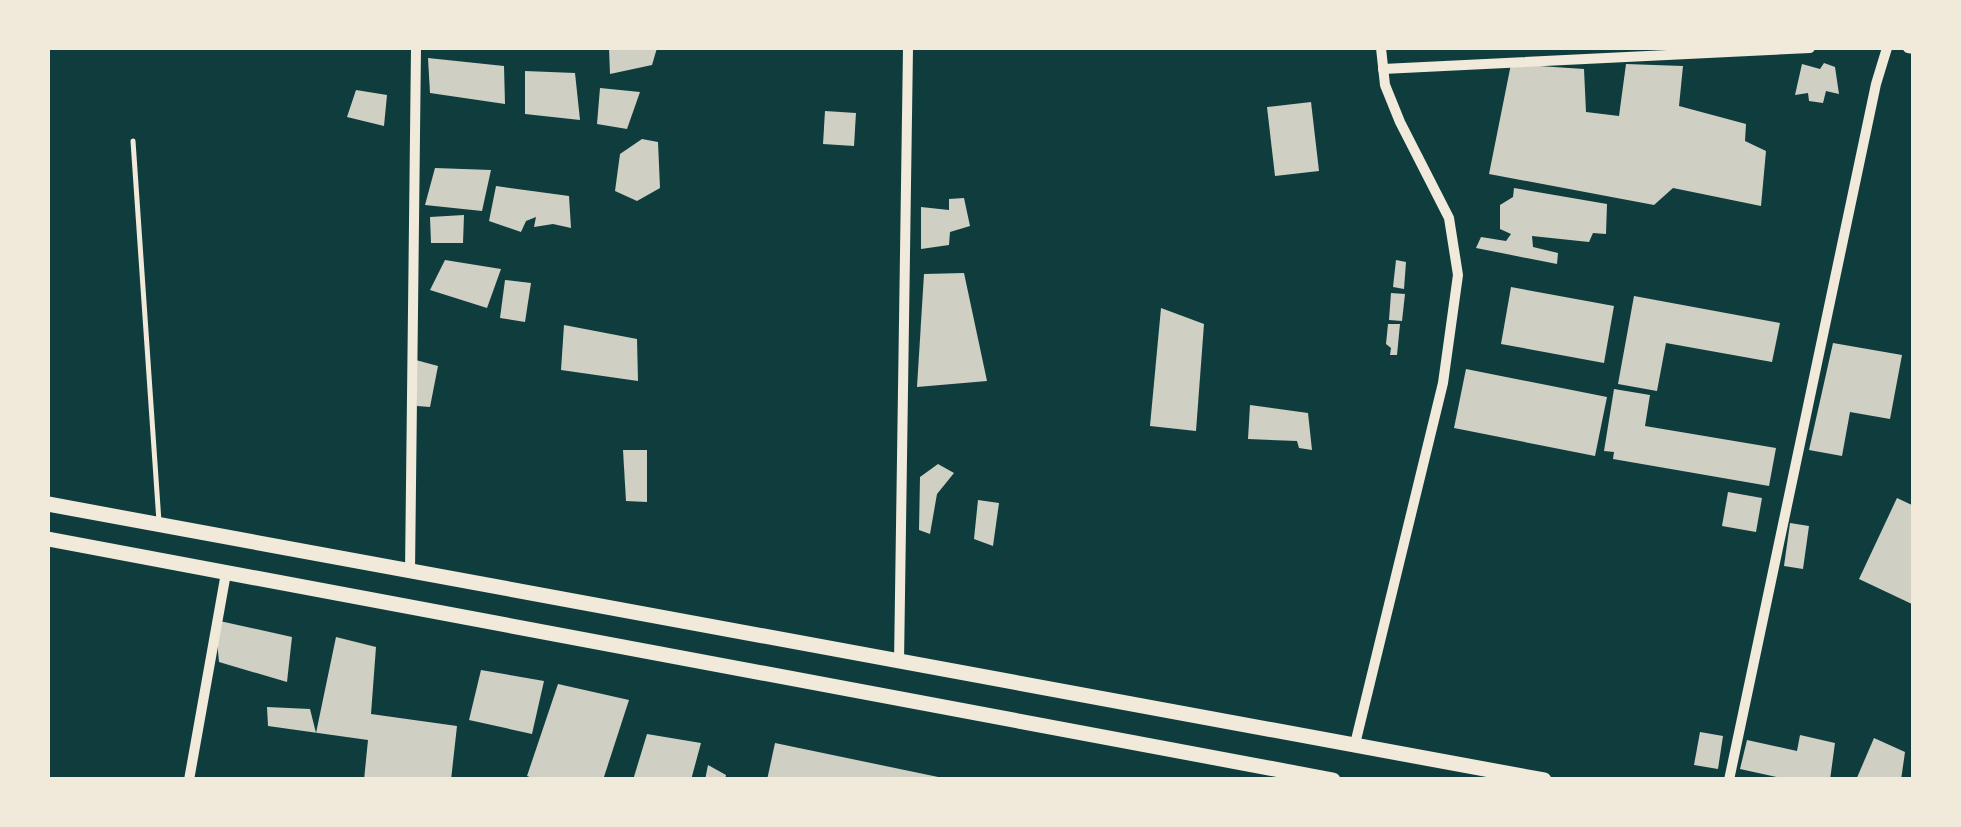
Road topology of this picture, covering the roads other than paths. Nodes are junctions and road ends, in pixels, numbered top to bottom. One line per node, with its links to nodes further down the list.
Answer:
1 (416, 48): 12 (street)
2 (908, 48): 13 (street)
3 (1381, 48): 6 (street)
4 (1810, 48): 6 (street)
5 (1887, 48): 18 (street)
6 (1383, 69): 14 (street)
7 (133, 141): 9 (lane)
8 (48, 504): 9 (highway)
9 (159, 525): 12 (highway)
10 (48, 539): 11 (highway)
11 (226, 572): 15 (street); 16 (highway)
12 (410, 573): 13 (highway)
13 (899, 663): 14 (highway)
14 (1355, 744): 17 (highway)
15 (188, 780)
16 (1334, 780)
17 (1544, 780)
18 (1730, 780)

